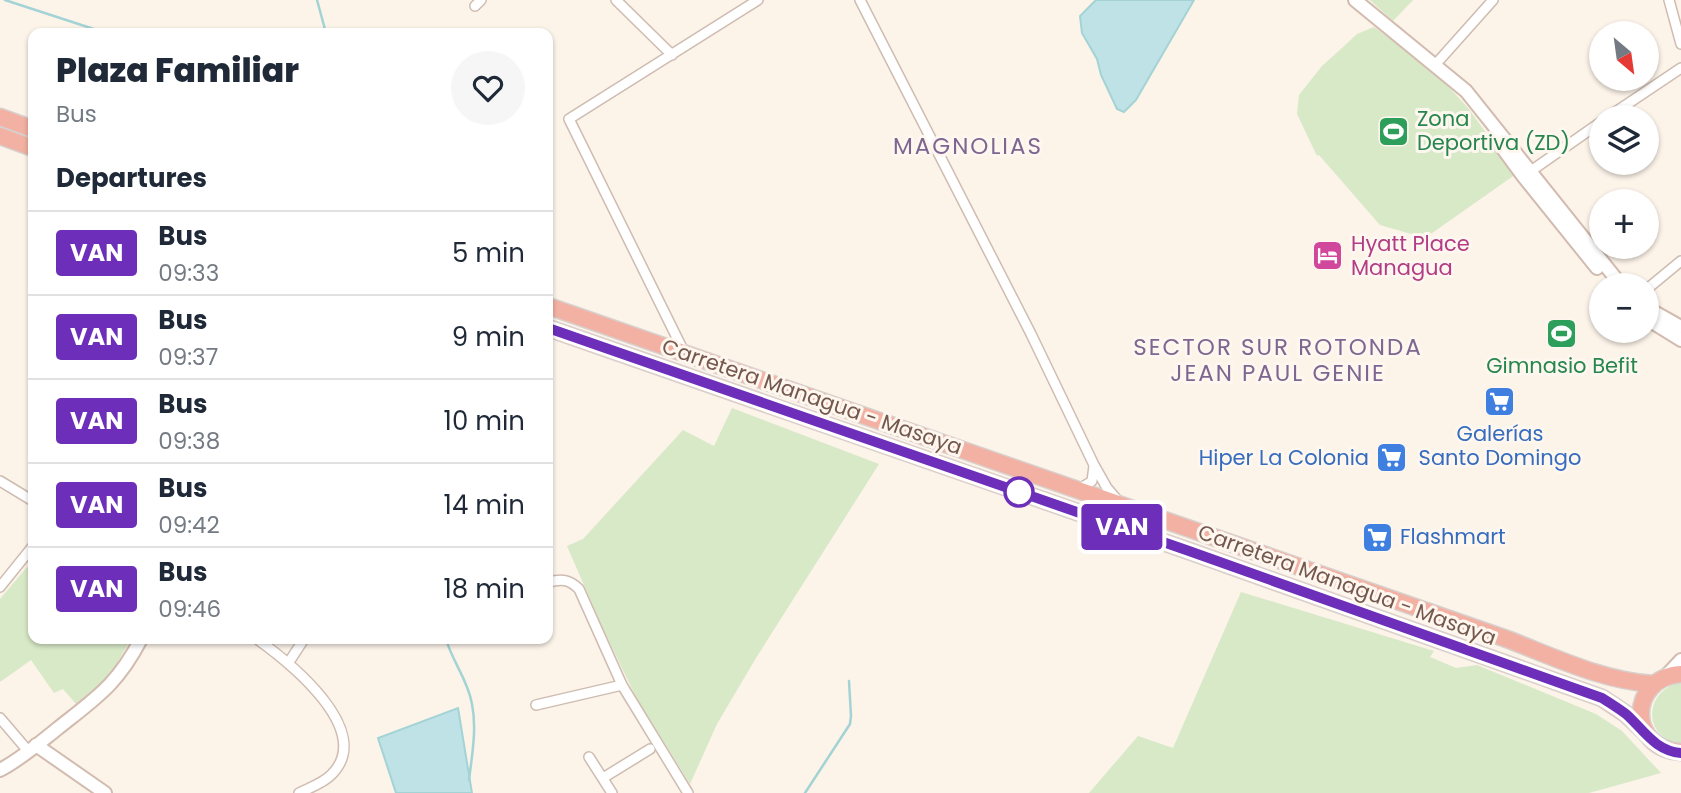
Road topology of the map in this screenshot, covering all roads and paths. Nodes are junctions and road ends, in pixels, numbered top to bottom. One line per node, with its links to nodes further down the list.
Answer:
1 (616, 0): 8 (street)
2 (758, 0): 8 (street)
3 (860, 0): 30 (street)
4 (1355, 0): 9 (street)
5 (1493, 0): 9 (street)
6 (1669, 0): 7 (street)
7 (1681, 44)
8 (672, 55): 29 (street)
9 (1435, 65): 18 (street)
10 (1681, 68): 11 (street)
11 (1626, 105)
12 (0, 117): 13 (highway)
13 (28, 127)
14 (0, 129): 17 (highway)
15 (1589, 130): 18 (street)
16 (0, 136): 17 (highway)
17 (26, 145)
18 (1527, 174): 20 (street); 21 (street)
19 (1681, 261): 22 (street)
20 (1603, 273)
21 (1611, 273)
22 (1659, 279)
23 (553, 308): 29 (highway, Carretera Managua - Masaya)
24 (1659, 315): 26 (street)
25 (1659, 326): 28 (street)
26 (1681, 327)
27 (553, 330): 47 (highway, Carretera Managua - Masaya)
28 (1681, 340)
29 (684, 354): 32 (highway, Carretera Managua - Masaya)
30 (1094, 465): 32 (street); 34 (street)
31 (0, 481): 33 (street)
32 (1077, 490): 34 (highway, Carretera Managua - Masaya)
33 (28, 498)
34 (1125, 507): 43 (highway, Carretera Managua - Masaya)
35 (28, 552): 37 (street)
36 (553, 581): 44 (street)
37 (0, 587)
38 (138, 644): 48 (street)
39 (264, 644): 42 (street)
40 (301, 644): 42 (street)
41 (1681, 660): 43 (street)
42 (289, 662): 55 (street)
43 (1667, 678): 47 (highway)
44 (622, 685): 45 (street); 57 (street)
45 (536, 705)
46 (0, 718): 48 (street)
47 (1646, 733): 50 (highway, Carretera Managua - Masaya)
48 (33, 749): 52 (street); 54 (street)
49 (650, 749): 53 (street)
50 (1681, 752)
51 (589, 757): 53 (street)
52 (0, 770)
53 (603, 778): 56 (street)
54 (105, 793)
55 (299, 793)
56 (612, 793)
57 (688, 793)

